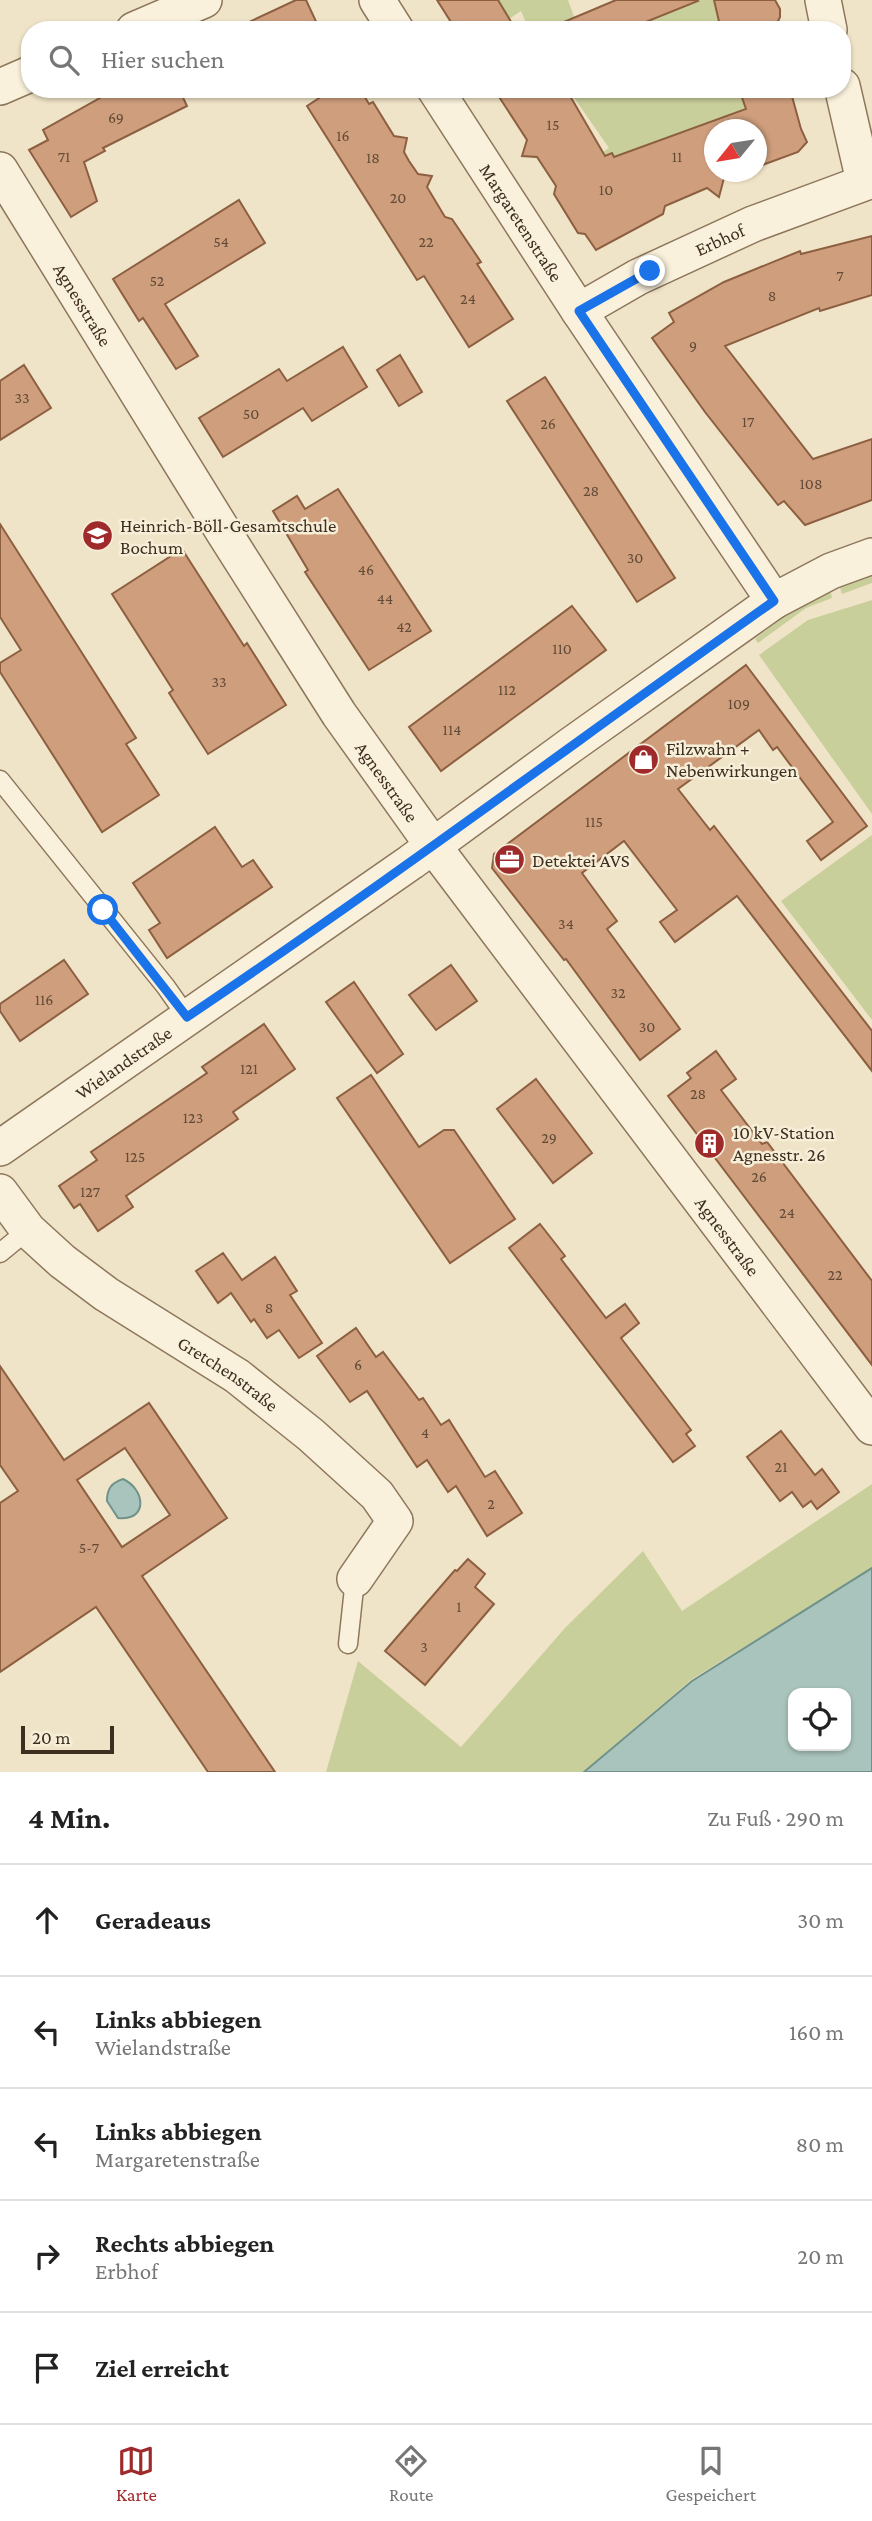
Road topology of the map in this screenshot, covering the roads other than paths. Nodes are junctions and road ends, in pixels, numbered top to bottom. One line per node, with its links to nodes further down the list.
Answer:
1 (204, 0): 4 (street)
2 (377, 0): 5 (street)
3 (823, 0): 6 (street)
4 (155, 21)
5 (390, 21)
6 (828, 21)
7 (21, 78): 8 (street)
8 (0, 87)
9 (441, 98): 13 (street, Margaretenstraße)
10 (845, 98): 12 (street, Erbhof)
11 (0, 170): 18 (street, Agnesstraße)
12 (868, 181): 13 (street, Erbhof)
13 (579, 311): 15 (street, Margaretenstraße)
14 (872, 556): 15 (street, Wielandstraße)
15 (774, 601): 18 (street, Wielandstraße)
16 (0, 780): 17 (lane)
17 (5, 800): 19 (lane)
18 (434, 847): 19 (street, Wielandstraße); 24 (street, Agnesstraße)
19 (187, 1017): 20 (street, Wielandstraße)
20 (0, 1148)
21 (0, 1192): 22 (street, Gretchenstraße)
22 (29, 1230): 23 (lane); 25 (street, Gretchenstraße)
23 (0, 1253)
24 (872, 1427)
25 (355, 1579): 26 (lane)
26 (348, 1644)

